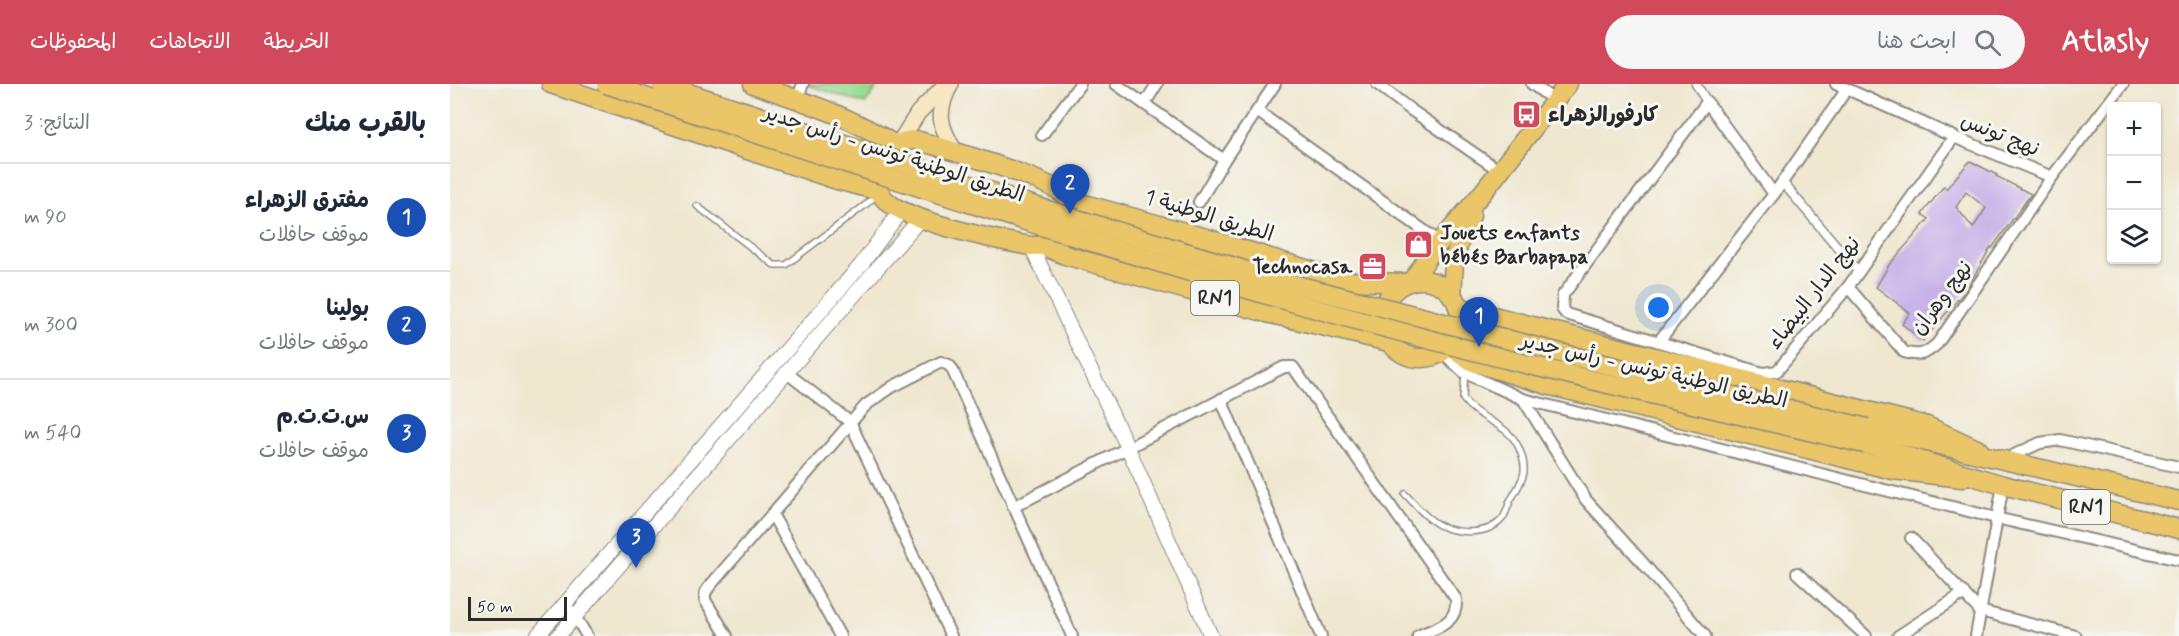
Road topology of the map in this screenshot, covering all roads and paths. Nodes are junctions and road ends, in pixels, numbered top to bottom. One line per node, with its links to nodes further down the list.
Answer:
1 (550, 84): 31 (main road)
2 (606, 84): 53 (main road, الطريق الوطنية تونس - رأس جدير / RN1, bridge)
3 (661, 84): 53 (main road, الطريق الوطنية تونس - رأس جدير / RN1, bridge)
4 (753, 84): 18 (main road)
5 (946, 84): 25 (main road)
6 (951, 84): 26 (main road)
7 (1080, 84): 23 (street)
8 (1116, 84): 21 (street)
9 (1157, 84): 21 (street)
10 (1275, 84): 22 (street)
11 (1377, 84): 28 (street)
12 (1532, 84): 19 (street)
13 (1568, 84): 19 (main road)
14 (1696, 84): 20 (street)
15 (1836, 84): 17 (street, نهج تونس)
16 (2117, 86): 29 (street)
17 (1847, 89): 24 (street, نهج تونس); 30 (street)
18 (800, 91): 25 (main road)
19 (1555, 101): 28 (main road)
20 (1707, 102): 33 (street); 45 (street, نهج الدار البيضاء)
21 (1145, 103): 27 (street)
22 (1257, 111): 27 (street); 39 (street)
23 (1042, 135)
24 (1954, 137): 29 (street, نهج تونس); 41 (street, نهج الدار البيضاء)
25 (898, 144): 26 (main road, الطريق الوطنية 1); 31 (main road)
26 (956, 153): 34 (main road, الطريق الوطنية 1)
27 (1224, 160): 35 (street)
28 (1500, 171): 32 (main road)
29 (2052, 177): 43 (street, نهج وهران)
30 (1783, 183): 33 (street); 41 (street)
31 (880, 191): 36 (lane); 37 (main road)
32 (1483, 192): 39 (main road); 44 (main road)
33 (1774, 194): 45 (street)
34 (1070, 200): 40 (main road); 42 (main road, الطريق الوطنية 1 / RN1)
35 (1199, 202)
36 (697, 206)
37 (902, 209): 38 (main road); 68 (street)
38 (921, 218): 40 (main road); 49 (street)
39 (1440, 242): 42 (main road)
40 (1037, 246): 46 (main road, RN1); 54 (street)
41 (1858, 271): 43 (street, نهج الدار البيضاء)
42 (1409, 282): 44 (main road, الطريق الوطنية 1 / RN1); 46 (main road)
43 (1848, 287): 45 (street, نهج الدار البيضاء)
44 (1455, 301): 47 (main road); 55 (main road, الطريق الوطنية 1)
45 (1659, 341)
46 (1389, 342): 47 (main road, RN1)
47 (1445, 349): 48 (street); 57 (main road)
48 (1465, 373): 51 (street); 58 (lane)
49 (787, 374): 52 (street); 70 (street)
50 (1221, 399): 54 (street); 79 (street); 80 (street)
51 (1523, 399): 62 (street); 81 (street)
52 (850, 422): 60 (street); 61 (street); 76 (street)
53 (1866, 436): 55 (main road, الطريق الوطنية تونس - رأس جدير / RN1); 57 (main road, الطريق الوطنية تونس - رأس جدير / RN1)
54 (1128, 448): 60 (street); 78 (street)
55 (1998, 459): 56 (street); 59 (main road, الطريق الوطنية تونس - رأس جدير / RN1)
56 (2179, 467)
57 (1998, 483): 62 (street); 63 (main road, الطريق الوطنية تونس - رأس جدير / RN1)
58 (1405, 494)
59 (2179, 501)
60 (1013, 507): 77 (street)
61 (772, 514): 74 (street); 75 (street)
62 (1996, 518): 65 (street); 69 (street)
63 (2179, 529)
64 (1911, 538): 67 (street)
65 (2179, 560)
66 (1797, 573): 82 (street)
67 (1964, 593): 69 (street); 83 (street)
68 (567, 602): 70 (street); 71 (street)
69 (1980, 611): 84 (street); 85 (street)
70 (574, 615): 72 (street); 73 (street)
71 (537, 636)
72 (558, 636)
73 (587, 636)
74 (727, 636)
75 (840, 636)
76 (951, 636)
77 (1072, 636)
78 (1211, 636)
79 (1321, 636)
80 (1418, 636)
81 (1705, 636)
82 (1866, 636)
83 (1898, 636)
84 (1976, 636)
85 (2076, 636)

